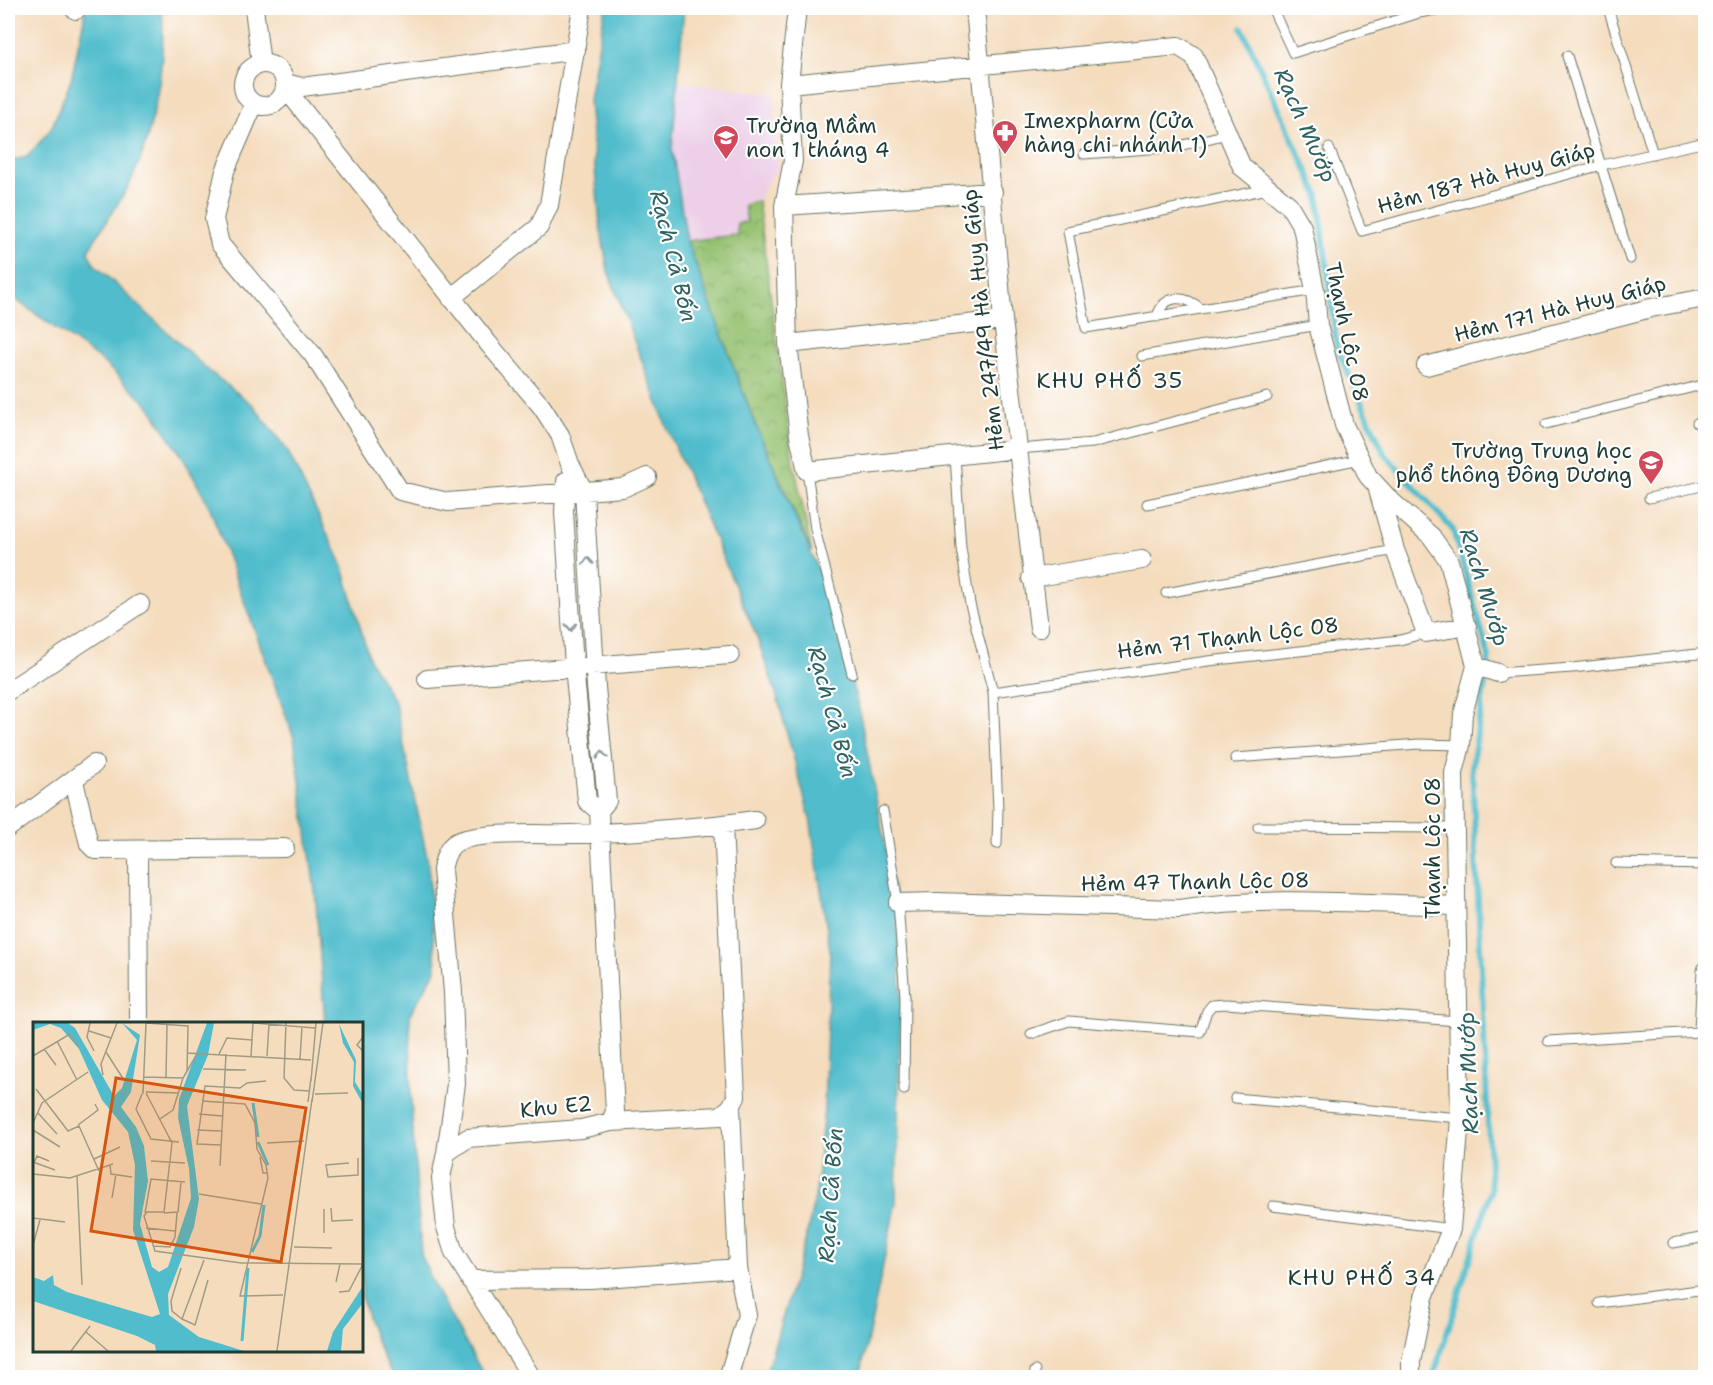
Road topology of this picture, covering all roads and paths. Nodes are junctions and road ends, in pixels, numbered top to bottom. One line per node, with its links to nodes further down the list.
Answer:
1 (254, 8): 10 (street)
2 (582, 8): 8 (street)
3 (797, 8): 12 (street)
4 (975, 8): 11 (street, Hẻm 247/49 Hà Huy Giáp)
5 (1272, 8): 6 (lane)
6 (1447, 8)
7 (1608, 8): 18 (lane)
8 (576, 50): 13 (street); 26 (street)
9 (1567, 56): 20 (lane)
10 (261, 64): 13 (street); 14 (street)
11 (982, 64): 12 (street); 15 (street, Thạnh Lộc 08); 22 (street, Hẻm 247/49 Hà Huy Giáp)
12 (789, 84): 23 (street)
13 (285, 86): 14 (street); 26 (street)
14 (254, 105): 47 (street)
15 (1227, 134): 19 (lane); 21 (street, Thạnh Lộc 08)
16 (1706, 142): 18 (lane, Hẻm 187 Hà Huy Giáp)
17 (1329, 148): 20 (lane, Hẻm 187 Hà Huy Giáp)
18 (1653, 153): 20 (lane, Hẻm 187 Hà Huy Giáp)
19 (1084, 154)
20 (1602, 165): 24 (lane)
21 (1268, 189): 25 (street, Thạnh Lộc 08); 29 (lane)
22 (993, 192): 23 (street); 30 (street, Hẻm 247/49 Hà Huy Giáp)
23 (784, 206): 32 (street)
24 (1630, 259)
25 (1315, 290): 28 (lane); 31 (street, Thạnh Lộc 08)
26 (451, 298): 41 (street)
27 (1706, 298): 34 (street, Hẻm 171 Hà Huy Giáp)
28 (1201, 309): 29 (lane); 29 (lane)
29 (1157, 317)
30 (1003, 320): 32 (street); 38 (street, Hẻm 247/49 Hà Huy Giáp)
31 (1318, 325): 33 (lane); 40 (street, Thạnh Lộc 08)
32 (788, 344): 42 (street)
33 (1142, 356)
34 (1426, 366)
35 (1706, 384): 37 (lane)
36 (1267, 397): 38 (lane)
37 (1546, 424)
38 (1018, 449): 39 (street); 52 (street, Hẻm 247/49 Hà Huy Giáp)
39 (955, 456): 42 (street); 66 (lane)
40 (1360, 459): 45 (street, Thạnh Lộc 08); 49 (lane)
41 (570, 464): 46 (street); 47 (street)
42 (807, 471): 63 (lane)
43 (647, 477): 46 (street)
44 (1706, 485): 48 (lane)
45 (1376, 486): 50 (street); 55 (street, Thạnh Lộc 08)
46 (584, 492): 47 (street); 60 (street, one-way to 46)
47 (563, 493): 61 (street, one-way to 61)
48 (1649, 498)
49 (1148, 504)
50 (1395, 550): 53 (lane); 57 (street)
51 (1142, 560): 52 (street)
52 (1031, 578): 56 (street, Hẻm 247/49 Hà Huy Giáp)
53 (1166, 593)
54 (140, 604): 65 (street)
55 (1467, 626): 57 (street, Hẻm 71 Thạnh Lộc 08); 62 (street, Thạnh Lộc 08)
56 (1039, 628)
57 (1426, 633): 66 (lane, Hẻm 71 Thạnh Lộc 08)
58 (1706, 653): 62 (lane)
59 (730, 655): 60 (street)
60 (595, 665): 61 (street); 71 (street, one-way to 60)
61 (574, 666): 64 (street); 71 (street)
62 (1485, 670): 67 (street, Thạnh Lộc 08)
63 (852, 674)
64 (427, 679)
65 (8, 691)
66 (993, 692): 79 (lane)
67 (1461, 745): 68 (lane); 77 (street, Thạnh Lộc 08)
68 (1235, 758)
69 (94, 764): 70 (street)
70 (74, 781): 76 (street); 81 (street)
71 (599, 811): 78 (street, Khu E2)
72 (883, 811): 84 (lane)
73 (755, 820): 74 (street)
74 (723, 825): 78 (street); 93 (street)
75 (1258, 827): 77 (lane)
76 (8, 828)
77 (1455, 828): 85 (street, Thạnh Lộc 08)
78 (600, 833): 95 (street, Khu E2); 96 (street)
79 (997, 844)
80 (285, 848): 81 (street)
81 (138, 850): 88 (street)
82 (1616, 863): 83 (lane)
83 (1706, 865)
84 (898, 903): 85 (street, Hẻm 47 Thạnh Lộc 08); 91 (lane)
85 (1456, 906): 87 (street, Thạnh Lộc 08)
86 (1706, 962): 90 (lane)
87 (1458, 1021): 89 (lane); 94 (street, Thạnh Lộc 08)
88 (139, 1022)
89 (1031, 1034)
90 (1548, 1041)
91 (904, 1090)
92 (1235, 1098): 94 (lane)
93 (731, 1107): 95 (street); 101 (street)
94 (1460, 1118): 98 (street, Thạnh Lộc 08)
95 (611, 1122): 96 (street, Khu E2)
96 (446, 1153): 102 (street)
97 (1274, 1206): 98 (lane)
98 (1451, 1229): 107 (street, Thạnh Lộc 08)
99 (1706, 1237): 100 (lane)
100 (1673, 1243)
101 (738, 1268): 102 (street); 106 (street)
102 (470, 1280): 105 (street)
103 (1706, 1289): 104 (lane)
104 (1599, 1303)
105 (532, 1377)
106 (728, 1377)
107 (1411, 1377)

